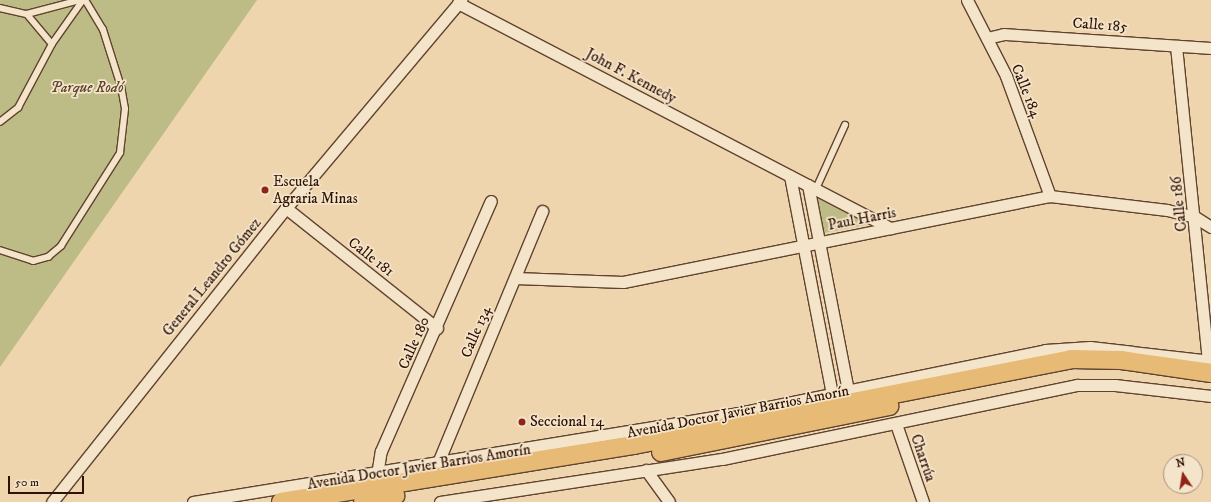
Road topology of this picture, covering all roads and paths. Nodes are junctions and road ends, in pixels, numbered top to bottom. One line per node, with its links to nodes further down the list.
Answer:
1 (80, 0): 6 (lane)
2 (84, 0): 8 (lane); 24 (lane)
3 (967, 0): 7 (street, Calle 184)
4 (459, 1): 13 (street, John F. Kennedy); 17 (street, General Leandro Gómez)
5 (0, 8): 6 (lane)
6 (27, 14): 8 (lane)
7 (987, 38): 9 (street, Calle 185); 15 (street, Calle 184)
8 (52, 44): 11 (lane)
9 (1176, 46): 10 (street, Calle 185); 19 (street, Calle 186)
10 (1211, 48)
11 (0, 122)
12 (845, 126): 14 (lane)
13 (790, 176): 14 (street, John F. Kennedy); 23 (street)
14 (812, 187): 21 (street, John F. Kennedy); 22 (street)
15 (1050, 196): 19 (street, Paul Harris); 21 (street, Paul Harris)
16 (491, 201): 26 (street, Calle 180)
17 (286, 208): 26 (street, Calle 181); 36 (street, General Leandro Gómez)
18 (542, 211): 25 (street, Calle 134)
19 (1195, 217): 20 (street, Paul Harris); 27 (street, Calle 186)
20 (1211, 227)
21 (891, 228): 22 (street, Paul Harris)
22 (819, 242): 23 (street, Paul Harris); 30 (street)
23 (804, 246): 25 (street, Paul Harris); 30 (street)
24 (0, 250)
25 (515, 278): 32 (street, Calle 134)
26 (437, 328): 34 (street, Calle 180)
27 (1210, 365): 30 (highway, Avenida Doctor Javier Barrios Amorín)
28 (1211, 382): 30 (highway, Avenida Doctor Javier Barrios Amorín)
29 (1211, 396): 31 (street)
30 (842, 401): 32 (street, Avenida Doctor Javier Barrios Amorín); 34 (highway, Avenida Doctor Javier Barrios Amorín)
31 (896, 424): 33 (street); 41 (street, Charrúa)
32 (437, 465): 34 (street, Avenida Doctor Javier Barrios Amorín)
33 (646, 470): 35 (street); 40 (street)
34 (375, 493): 37 (street, Avenida Doctor Javier Barrios Amorín); 38 (highway, Avenida Doctor Javier Barrios Amorín)
35 (472, 499): 39 (street)
36 (52, 502)
37 (193, 502)
38 (281, 502)
39 (440, 502)
40 (669, 502)
41 (923, 502)

